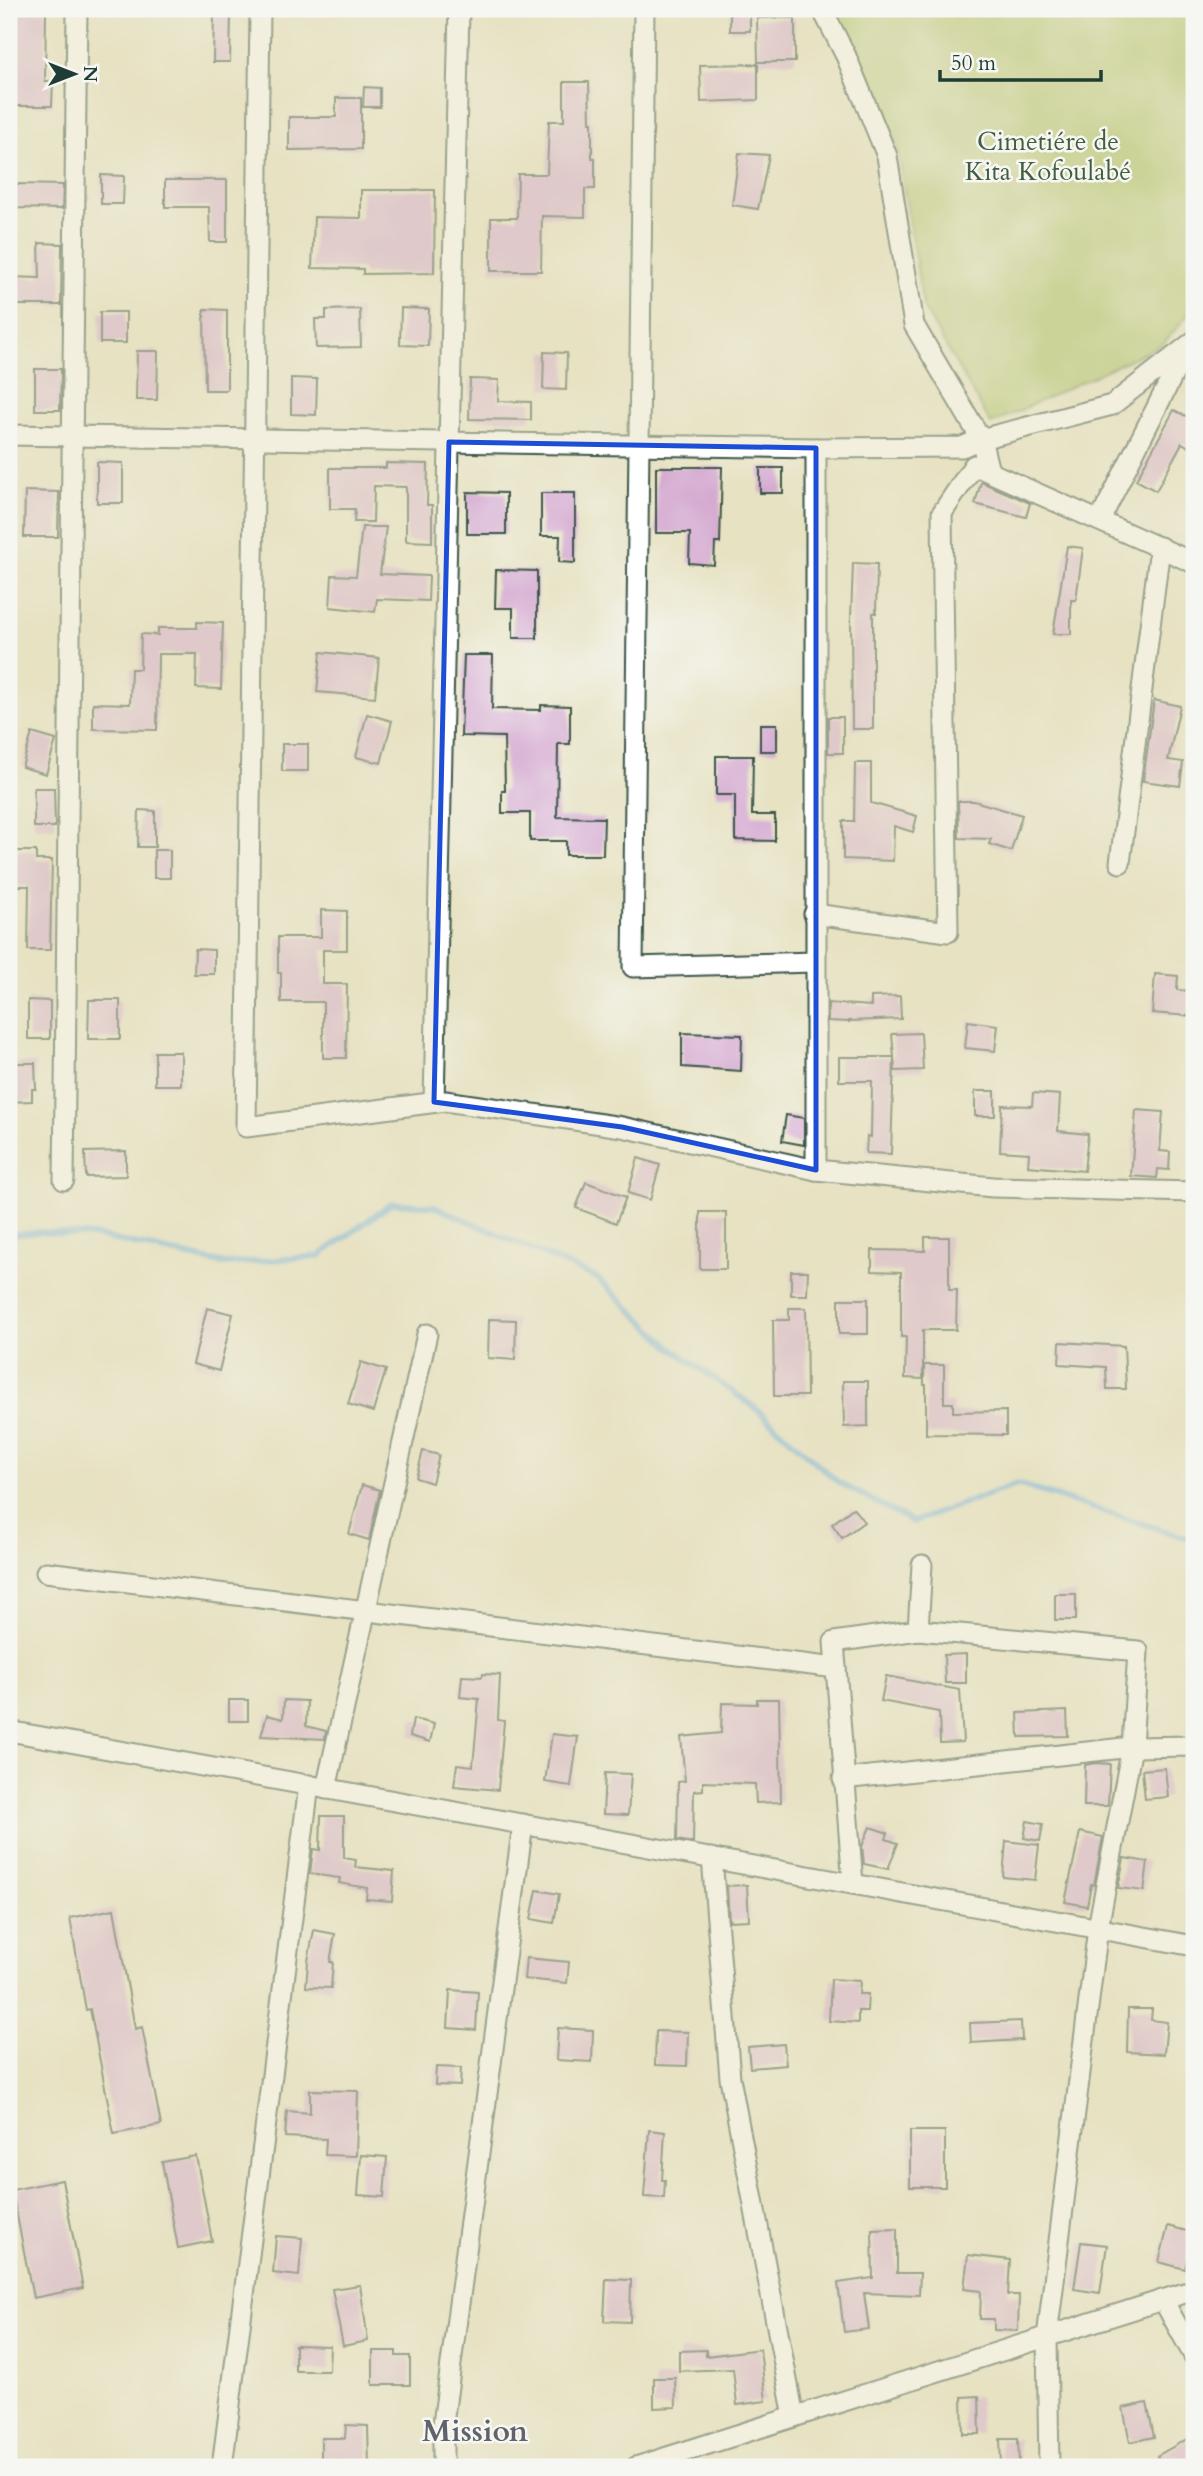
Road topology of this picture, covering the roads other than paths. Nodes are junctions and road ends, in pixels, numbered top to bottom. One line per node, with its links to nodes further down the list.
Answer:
1 (77, 9): 8 (street)
2 (260, 9): 9 (street)
3 (459, 9): 11 (street)
4 (644, 9): 12 (street)
5 (822, 9): 10 (street)
6 (1191, 352): 10 (street); 16 (street)
7 (9, 435): 8 (street)
8 (72, 436): 9 (street); 24 (street)
9 (253, 439): 11 (street); 22 (street)
10 (981, 439): 13 (street); 15 (street)
11 (449, 442): 12 (street); 22 (street)
12 (639, 445): 14 (street); 21 (street)
13 (962, 447): 14 (street); 15 (street)
14 (816, 448): 20 (street)
15 (982, 468): 16 (street); 20 (street)
16 (1100, 520): 17 (street)
17 (1160, 547): 18 (street); 19 (street)
18 (1194, 563)
19 (1120, 863)
20 (814, 914): 21 (street)
21 (814, 962): 23 (street)
22 (434, 1102): 23 (street)
23 (816, 1170): 25 (street)
24 (64, 1180)
25 (1194, 1192)
26 (427, 1334): 29 (street)
27 (922, 1565): 30 (street)
28 (46, 1572): 29 (street)
29 (365, 1611): 31 (street); 36 (street)
30 (918, 1630): 31 (street); 33 (street)
31 (836, 1668): 35 (street)
32 (9, 1731): 36 (street)
33 (1132, 1746): 34 (street); 35 (street); 40 (street)
34 (1194, 1746)
35 (844, 1779): 39 (street)
36 (317, 1787): 37 (street); 48 (street)
37 (523, 1824): 38 (street); 49 (street)
38 (712, 1858): 39 (street); 46 (street)
39 (853, 1884): 40 (street)
40 (1098, 1928): 41 (street); 44 (street)
41 (1194, 1946)
42 (1194, 2290): 43 (street)
43 (1163, 2300): 44 (street); 45 (street)
44 (1047, 2337): 46 (street); 51 (street)
45 (1194, 2356)
46 (794, 2417): 47 (street)
47 (687, 2459): 50 (street)
48 (222, 2467)
49 (443, 2467)
50 (636, 2467)
51 (1049, 2467)

